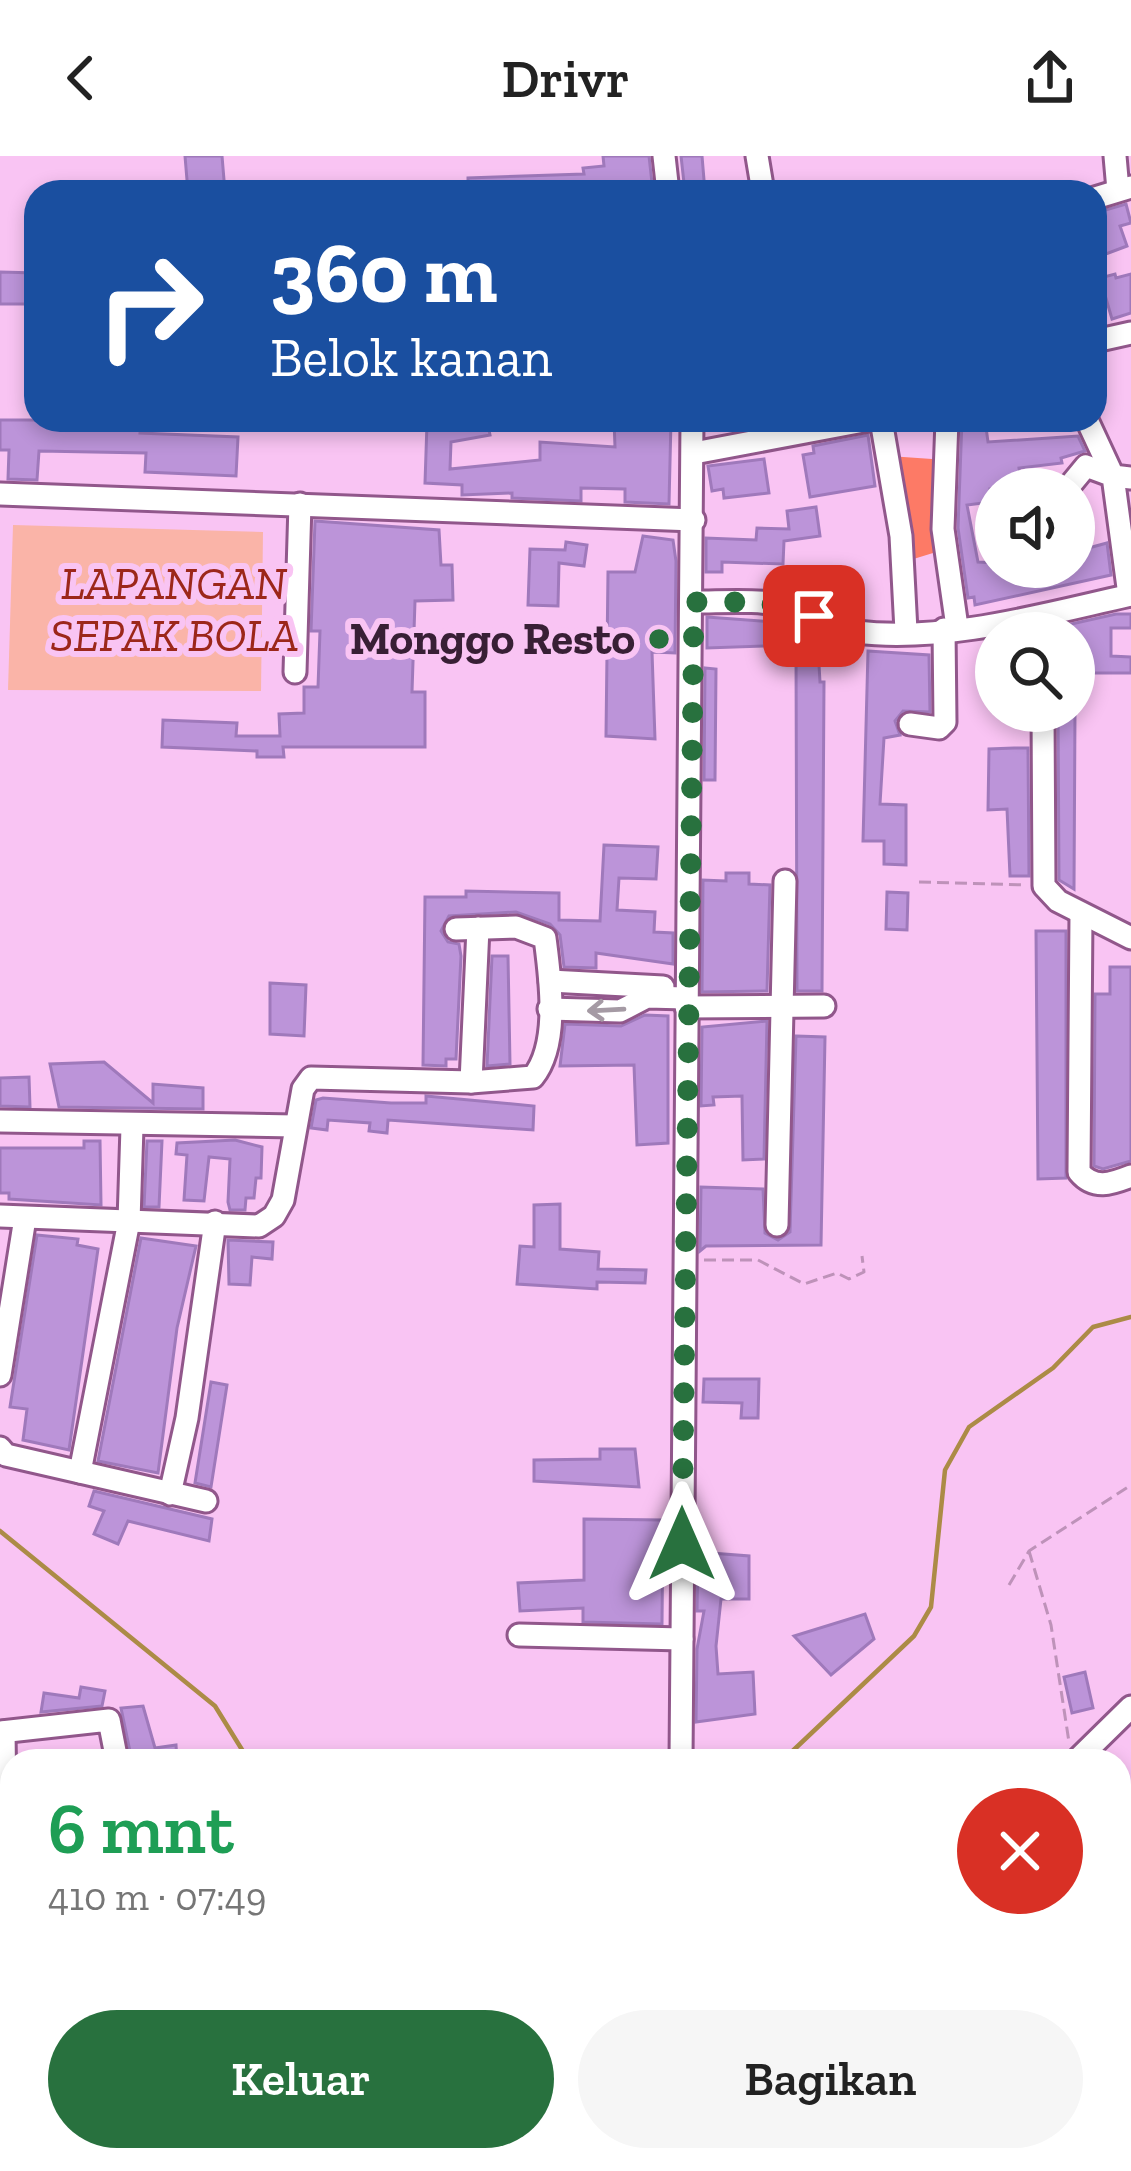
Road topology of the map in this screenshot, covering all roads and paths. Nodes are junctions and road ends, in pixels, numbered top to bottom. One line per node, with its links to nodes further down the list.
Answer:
1 (1115, 156): 2 (street)
2 (1124, 188)
3 (693, 432): 8 (street)
4 (805, 432): 8 (street)
5 (883, 432): 18 (street)
6 (947, 432): 17 (street)
7 (1094, 432): 9 (street)
8 (694, 453): 12 (street)
9 (1122, 477): 13 (street)
10 (0, 494): 11 (street)
11 (300, 504): 12 (street); 19 (street)
12 (694, 520): 14 (street)
13 (1130, 595): 15 (street)
14 (694, 602): 18 (street); 28 (street)
15 (1078, 612)
16 (975, 627): 17 (street)
17 (951, 628): 18 (street); 20 (street)
18 (906, 631)
19 (295, 672)
20 (910, 724)
21 (1043, 732): 24 (street)
22 (785, 881): 29 (street)
23 (920, 882): 24 (path)
24 (1044, 886): 25 (street)
25 (1081, 914): 26 (street); 36 (street)
26 (1131, 938)
27 (550, 981): 28 (street); 31 (street); 32 (street)
28 (686, 998): 29 (street); 31 (street, one-way to 31); 43 (street)
29 (783, 1006): 30 (street); 41 (street)
30 (824, 1006)
31 (549, 1009): 32 (street)
32 (471, 1082): 34 (street)
33 (0, 1121): 35 (street)
34 (295, 1126): 35 (street); 40 (street)
35 (132, 1127): 39 (street)
36 (1131, 1176)
37 (0, 1216): 38 (street)
38 (25, 1218): 39 (street); 44 (street)
39 (129, 1221): 40 (street); 46 (street)
40 (214, 1222): 48 (street)
41 (777, 1225)
42 (862, 1256): 43 (path)
43 (684, 1262): 53 (street)
44 (0, 1375)
45 (0, 1448): 46 (street)
46 (80, 1472): 48 (street)
47 (1131, 1485): 50 (path)
48 (170, 1494): 49 (street)
49 (206, 1501)
50 (1029, 1551): 51 (path); 58 (path)
51 (1009, 1585)
52 (519, 1635): 53 (street)
53 (682, 1639): 57 (street)
54 (1131, 1707): 59 (street)
55 (2, 1732): 56 (street)
56 (115, 1749)
57 (681, 1749)
58 (1071, 1749)
59 (1077, 1749)

